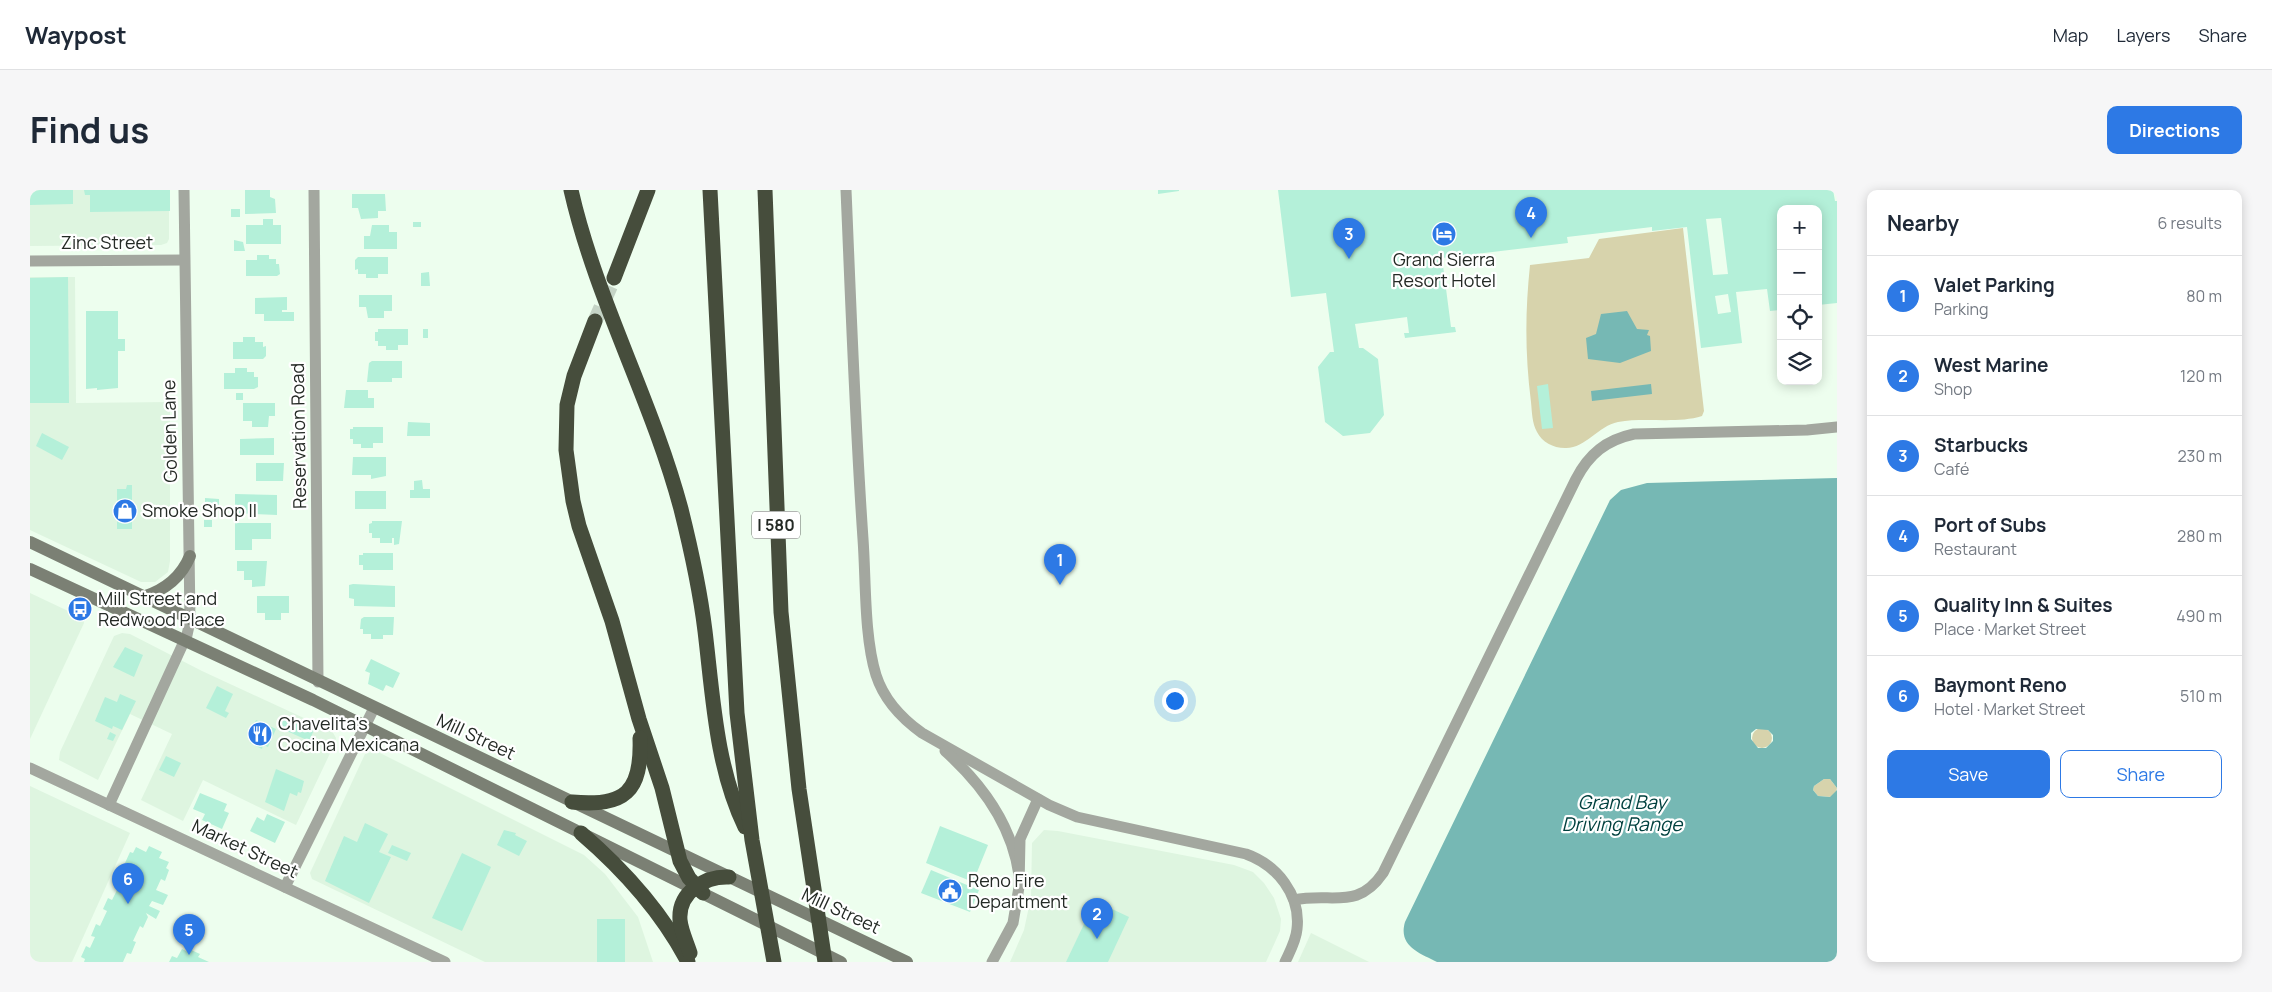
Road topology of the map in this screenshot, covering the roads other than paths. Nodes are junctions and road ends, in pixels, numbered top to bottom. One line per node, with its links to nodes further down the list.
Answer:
1 (184, 190): 8 (street, Golden Lane)
2 (314, 190): 19 (street, Reservation Road)
3 (571, 190): 29 (highway)
4 (648, 190): 10 (highway)
5 (710, 190): 29 (highway, I 580)
6 (765, 190): 41 (highway, I 580)
7 (846, 190): 23 (street)
8 (184, 260): 9 (street, Zinc Street); 14 (street, Golden Lane)
9 (30, 261)
10 (614, 278)
11 (595, 321): 21 (highway)
12 (1837, 427): 35 (street)
13 (30, 542): 16 (main road, Mill Street)
14 (190, 556): 16 (main road); 17 (street, Golden Lane)
15 (30, 569): 18 (main road)
16 (143, 597): 17 (main road, Mill Street)
17 (190, 621): 18 (street, Golden Lane); 19 (main road, Mill Street)
18 (184, 640): 22 (main road); 27 (street, Golden Lane)
19 (318, 682): 20 (main road, Mill Street)
20 (374, 708): 22 (street); 26 (main road, Mill Street)
21 (639, 719): 26 (highway); 30 (highway)
22 (365, 726): 28 (main road); 33 (street)
23 (922, 733): 25 (street); 31 (street)
24 (30, 768): 27 (street, Market Street)
25 (1038, 799): 31 (street); 35 (street)
26 (572, 802): 30 (main road, Mill Street)
27 (109, 805): 33 (street, Market Street)
28 (581, 833): 34 (main road); 38 (highway)
29 (752, 842): 40 (highway, I 580)
30 (677, 852): 32 (main road, Mill Street); 34 (highway)
31 (1019, 874): 44 (street)
32 (729, 877): 34 (highway); 43 (main road, Mill Street)
33 (285, 887): 36 (street, Market Street)
34 (697, 889): 39 (highway); 42 (main road)
35 (1294, 900): 45 (street)
36 (420, 957): 37 (street, Market Street)
37 (445, 962)
38 (688, 962)
39 (693, 962)
40 (774, 962)
41 (825, 962)
42 (841, 962)
43 (907, 962)
44 (992, 962)
45 (1285, 962)

